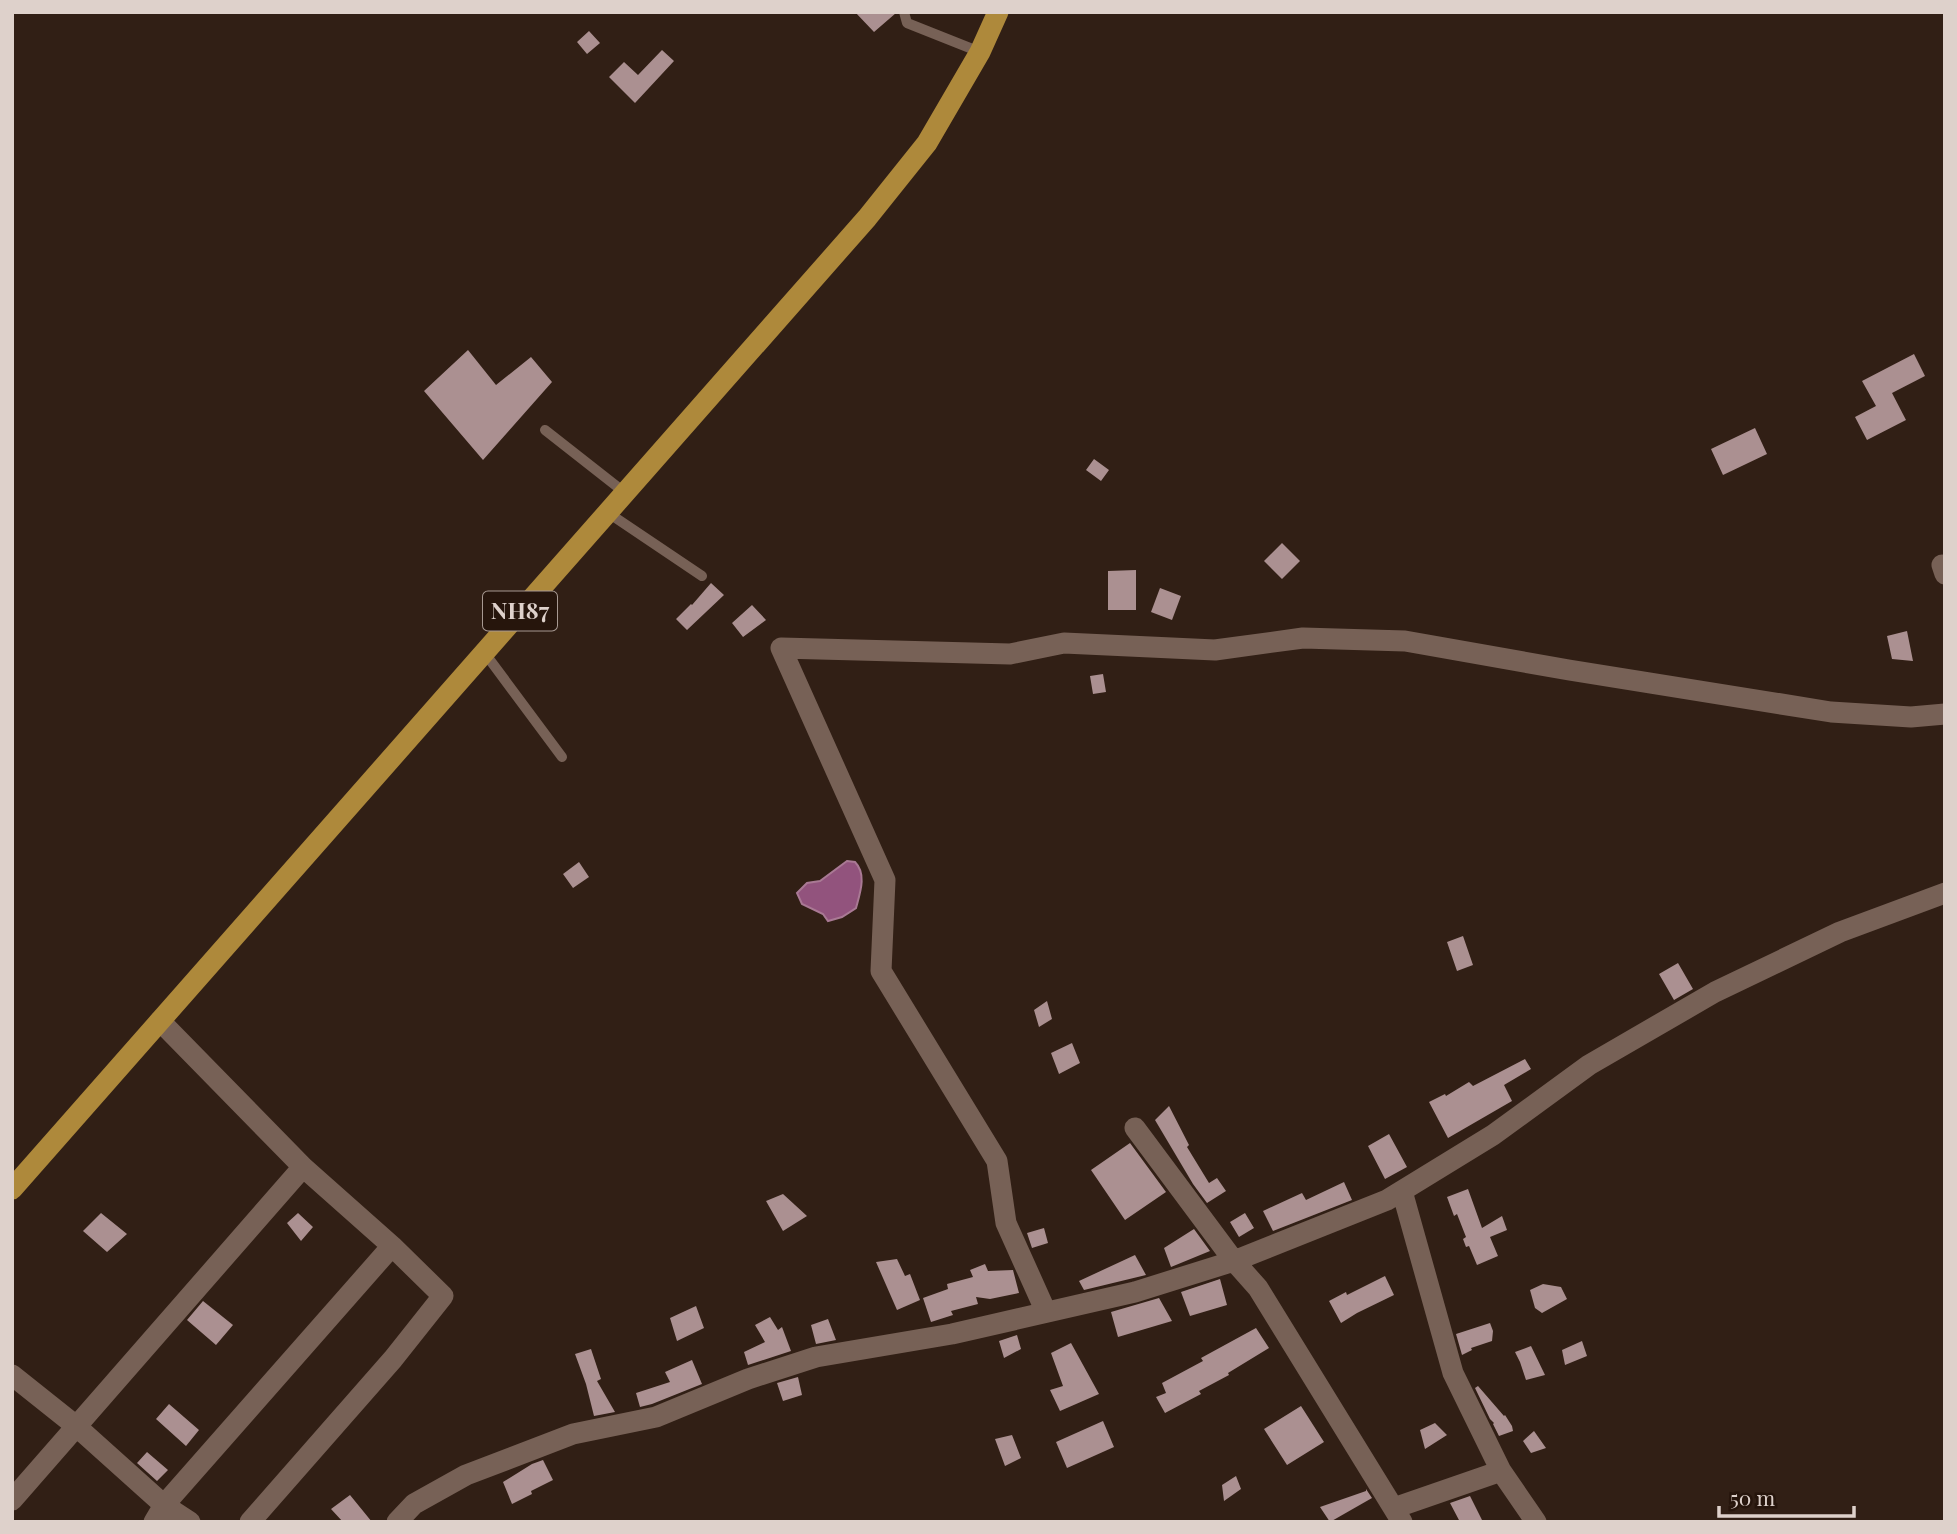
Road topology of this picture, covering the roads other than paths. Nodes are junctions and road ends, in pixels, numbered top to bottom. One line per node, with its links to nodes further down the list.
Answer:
1 (904, 12): 3 (lane)
2 (998, 12): 3 (highway, NH87)
3 (980, 52): 5 (highway, NH87)
4 (545, 430): 5 (lane)
5 (624, 492): 6 (highway, NH87)
6 (607, 512): 7 (lane); 8 (highway, NH87)
7 (702, 576)
8 (484, 652): 10 (lane); 12 (highway, NH87)
9 (1945, 714): 19 (street)
10 (562, 757)
11 (1945, 893): 16 (street)
12 (160, 1021): 14 (street); 15 (highway, NH87)
13 (1135, 1128): 18 (street)
14 (303, 1167): 17 (street); 21 (street)
15 (12, 1189)
16 (1402, 1191): 18 (street); 22 (street)
17 (392, 1246): 24 (street); 27 (street)
18 (1234, 1261): 19 (street); 25 (street)
19 (1046, 1312): 28 (street)
20 (12, 1375): 21 (street)
21 (76, 1426): 23 (street); 24 (street)
22 (1502, 1471): 25 (street); 29 (street)
23 (12, 1500)
24 (159, 1514): 26 (street)
25 (1398, 1515)
26 (190, 1522)
27 (250, 1522)
28 (397, 1522)
29 (1536, 1522)

